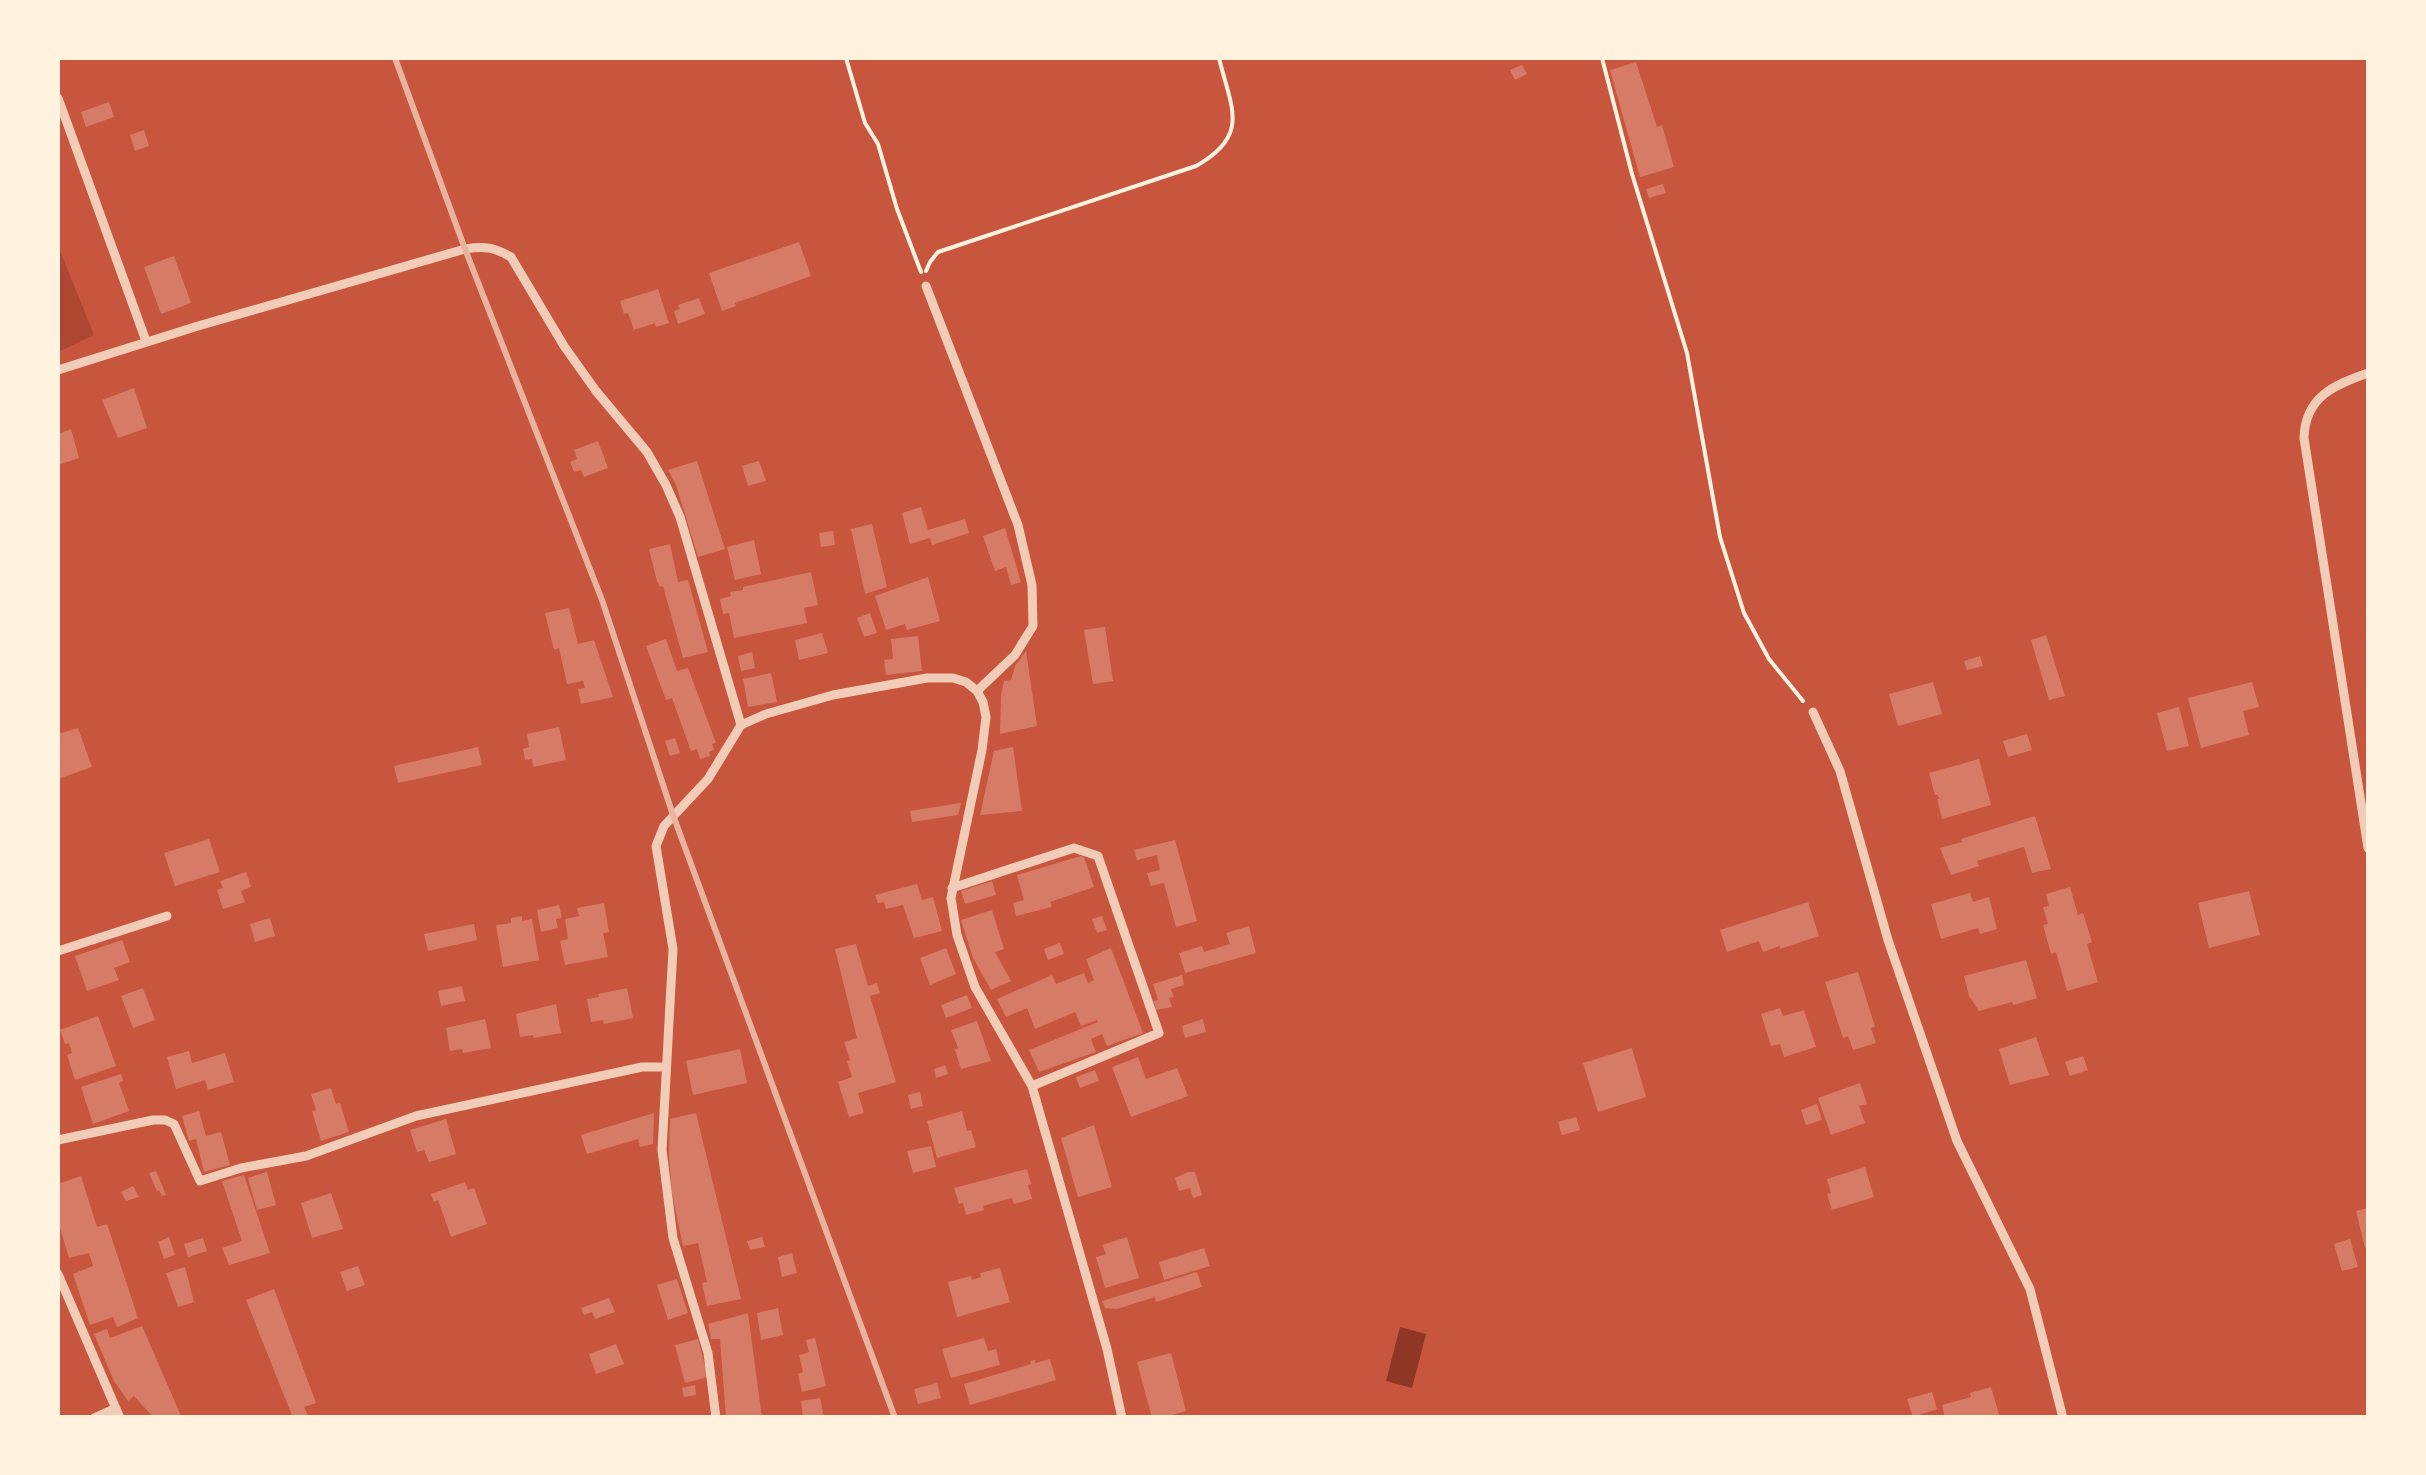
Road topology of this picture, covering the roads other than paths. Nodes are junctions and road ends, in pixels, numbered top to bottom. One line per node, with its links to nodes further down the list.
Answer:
1 (58, 98): 3 (street)
2 (926, 286): 6 (street)
3 (146, 342): 4 (street); 8 (street)
4 (58, 370)
5 (2368, 373): 9 (street)
6 (977, 691): 8 (street); 10 (street)
7 (1813, 712): 21 (street)
8 (742, 725): 13 (street)
9 (2368, 848)
10 (952, 888): 14 (street); 14 (street)
11 (167, 916): 12 (street)
12 (58, 951)
13 (666, 1067): 15 (street); 19 (street)
14 (1032, 1086): 20 (street)
15 (58, 1140)
16 (58, 1274): 17 (street)
17 (118, 1413): 18 (street)
18 (94, 1418)
19 (716, 1418)
20 (1122, 1418)
21 (2063, 1418)

